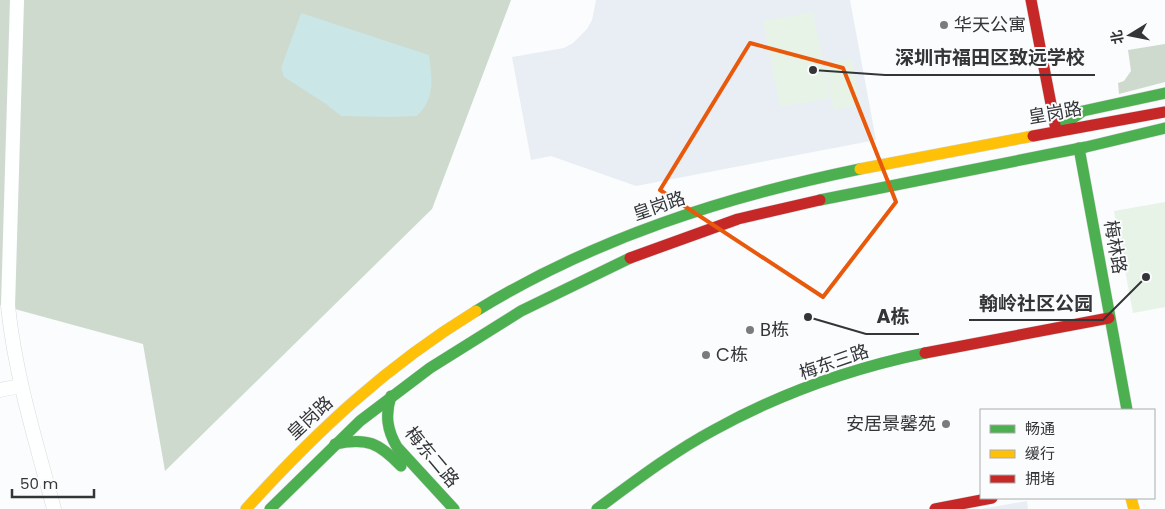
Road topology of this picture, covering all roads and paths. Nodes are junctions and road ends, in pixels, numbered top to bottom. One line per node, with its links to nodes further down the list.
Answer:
1 (17, 0): 13 (street)
2 (1031, 0): 6 (main road)
3 (1165, 93): 6 (main road)
4 (1165, 112): 6 (main road, 皇岗路)
5 (1165, 128): 7 (main road, 皇岗路)
6 (1056, 130): 20 (main road, 皇岗路)
7 (1120, 139): 8 (main road); 9 (main road, 皇岗路)
8 (1152, 143)
9 (1079, 148): 10 (main road, 皇岗路); 12 (main road, 梅林路)
10 (1067, 151): 11 (main road); 15 (main road, 皇岗路)
11 (1070, 165)
12 (1101, 320): 16 (main road, 梅林路); 24 (main road, 梅东三路)
13 (21, 386): 14 (street); 19 (street)
14 (0, 390)
15 (391, 396): 17 (main road, 皇岗路); 23 (main road, 梅东二路)
16 (1127, 409)
17 (335, 444): 21 (main road, 皇岗路); 22 (main road, 梅东二路)
18 (987, 499): 25 (main road)
19 (54, 509)
20 (246, 509)
21 (270, 509)
22 (439, 509)
23 (454, 509)
24 (598, 509)
25 (935, 509)

